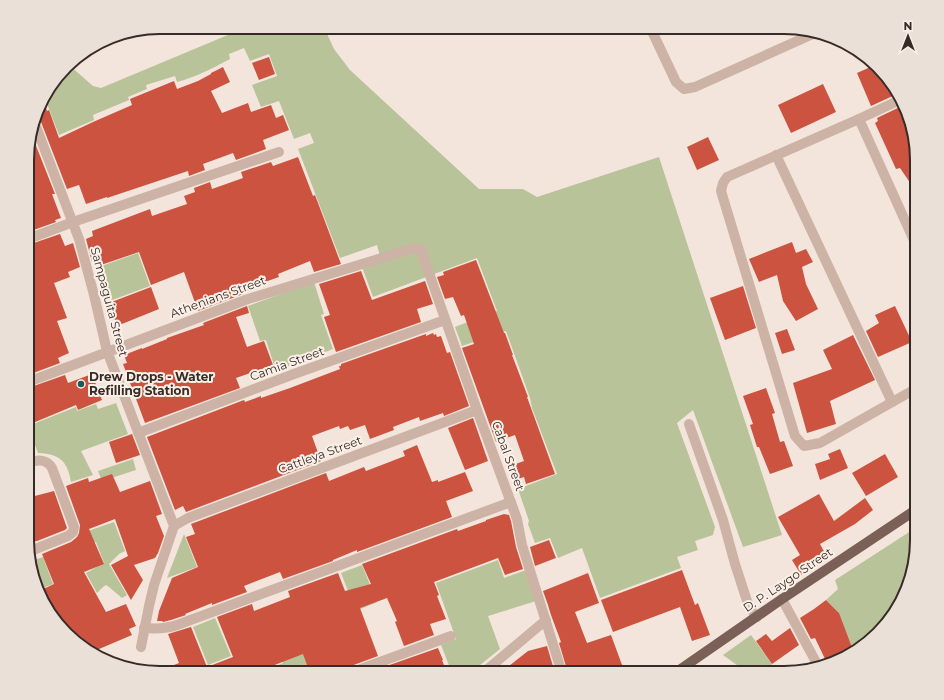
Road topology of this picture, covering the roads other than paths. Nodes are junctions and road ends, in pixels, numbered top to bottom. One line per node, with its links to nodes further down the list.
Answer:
1 (653, 34): 2 (street)
2 (808, 36)
3 (896, 102): 4 (street)
4 (859, 119): 7 (street); 9 (street)
5 (38, 131): 8 (street, Sampaguita Street)
6 (279, 152): 8 (street)
7 (776, 155): 16 (street); 16 (street)
8 (73, 222): 10 (street); 13 (street, Sampaguita Street)
9 (910, 232)
10 (34, 237)
11 (421, 250): 12 (street, Cabal Street); 13 (street, Athenians Street)
12 (445, 320): 17 (street, Cabal Street); 19 (street, Camia Street)
13 (107, 352): 14 (street, Athenians Street); 19 (street, Sampaguita Street)
14 (34, 380)
15 (910, 392): 16 (street)
16 (892, 402)
17 (477, 410): 21 (street, Cabal Street); 23 (street, Cattleya Street)
18 (689, 424): 26 (street)
19 (138, 433): 23 (street, Sampaguita Street)
20 (34, 462): 24 (street)
21 (511, 502): 27 (street, Cabal Street); 28 (street)
22 (910, 514): 25 (main road, D. P. Laygo Street)
23 (174, 526): 28 (street)
24 (34, 550)
25 (782, 599): 26 (main road, D. P. Laygo Street); 31 (street)
26 (757, 617): 35 (main road, D. P. Laygo Street)
27 (546, 620): 33 (street); 34 (street, Cabal Street)
28 (144, 628): 30 (street)
29 (451, 636): 32 (street)
30 (141, 647)
31 (816, 662)
32 (369, 666)
33 (491, 666)
34 (560, 666)
35 (685, 666)

